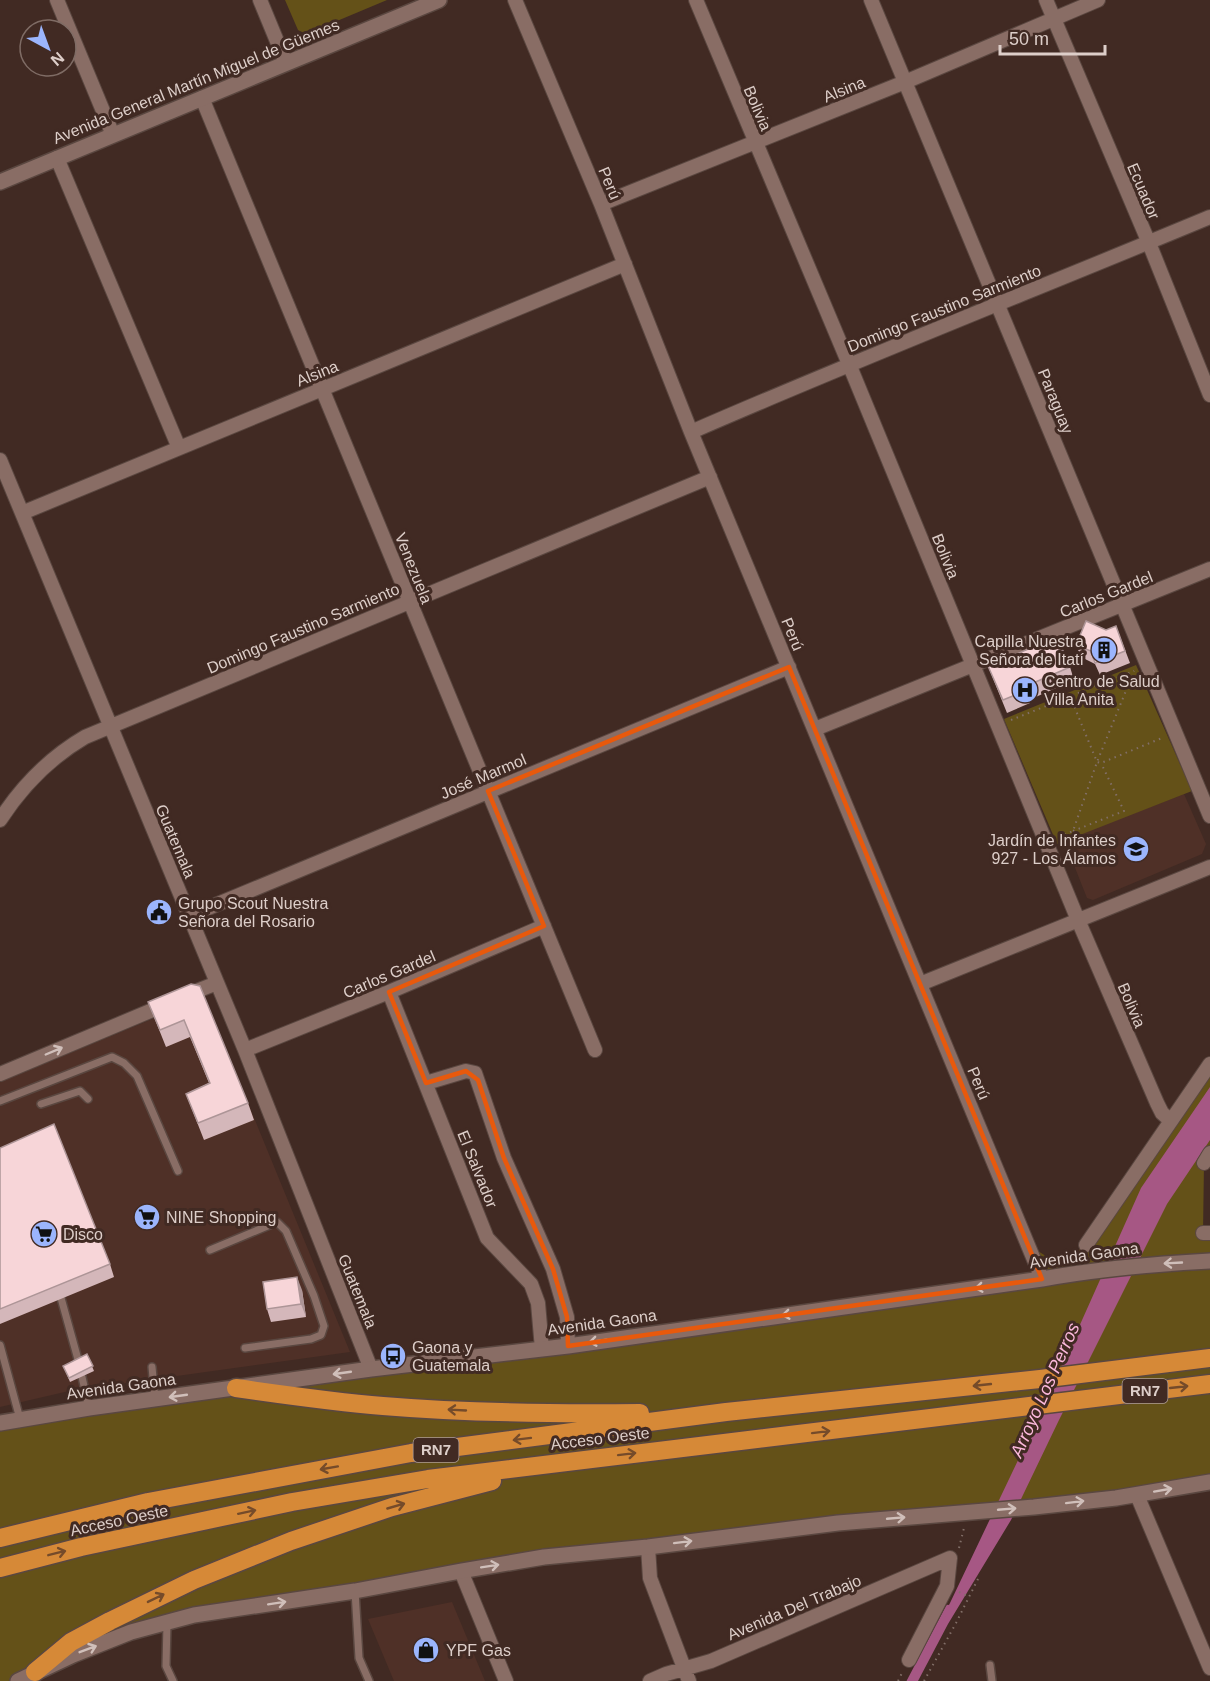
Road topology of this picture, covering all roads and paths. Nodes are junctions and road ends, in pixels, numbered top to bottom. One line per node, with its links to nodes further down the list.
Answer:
1 (57, 0): 13 (street)
2 (260, 0): 10 (street)
3 (439, 0): 10 (street, Avenida General Martín Miguel de Güemes)
4 (515, 0): 17 (street, Perú)
5 (696, 0): 14 (street, Bolivia)
6 (871, 0): 11 (street, Paraguay)
7 (1046, 0): 9 (street, Ecuador)
8 (1098, 0): 9 (street, Alsina)
9 (1054, 18): 11 (street, Alsina); 19 (street, Ecuador)
10 (286, 63): 12 (street, Avenida General Martín Miguel de Güemes)
11 (905, 82): 14 (street, Alsina); 21 (street, Paraguay)
12 (202, 98): 13 (street, Avenida General Martín Miguel de Güemes); 23 (street, Venezuela)
13 (113, 135): 15 (street, Avenida General Martín Miguel de Güemes)
14 (756, 144): 17 (street, Alsina); 22 (street, Bolivia)
15 (57, 158): 16 (street, Avenida General Martín Miguel de Güemes); 26 (street)
16 (0, 182)
17 (601, 204): 20 (street, Perú)
18 (1210, 217): 19 (street, Domingo Faustino Sarmiento)
19 (1149, 243): 21 (street, Domingo Faustino Sarmiento); 24 (street, Ecuador)
20 (625, 264): 23 (street, Alsina); 25 (street, Perú)
21 (999, 305): 22 (street, Domingo Faustino Sarmiento); 33 (street, Paraguay)
22 (849, 363): 25 (street, Domingo Faustino Sarmiento); 34 (street, Bolivia)
23 (323, 389): 26 (street, Alsina); 32 (street, Venezuela)
24 (1210, 395)
25 (691, 432): 28 (street, Perú)
26 (179, 448): 30 (street, Alsina)
27 (0, 460): 29 (street, Guatemala)
28 (710, 477): 32 (street, Domingo Faustino Sarmiento); 36 (street, Perú)
29 (4, 482): 30 (street, Guatemala)
30 (22, 513): 40 (street, Guatemala)
31 (1210, 569): 33 (street, Carlos Gardel)
32 (410, 602): 40 (street, Domingo Faustino Sarmiento); 44 (street, Venezuela)
33 (1122, 606): 34 (street, Carlos Gardel); 35 (street, Paraguay)
34 (973, 666): 39 (street, Bolivia); 41 (street, Carlos Gardel)
35 (1148, 666): 37 (path); 42 (street, Paraguay)
36 (789, 667): 41 (street, Perú); 44 (street, José Marmol)
37 (1134, 671): 38 (path); 43 (path)
38 (1070, 696): 39 (path); 43 (path)
39 (998, 725): 48 (street, Bolivia)
40 (110, 726): 46 (street, Domingo Faustino Sarmiento); 50 (street, Guatemala)
41 (814, 729): 54 (street, Perú)
42 (1176, 733): 43 (path); 45 (street, Paraguay)
43 (1099, 763): 47 (path); 47 (path)
44 (488, 791): 50 (street, José Marmol); 52 (street, Venezuela)
45 (1210, 816)
46 (0, 820)
47 (1073, 831): 48 (path)
48 (1046, 842): 51 (street, Bolivia)
49 (1210, 867): 51 (street)
50 (189, 916): 53 (street, Guatemala)
51 (1078, 920): 54 (street); 64 (street, Bolivia)
52 (544, 926): 55 (street, Carlos Gardel); 57 (street, Venezuela)
53 (217, 982): 56 (street, Guatemala); 59 (street, one-way to 53)
54 (920, 984): 66 (street, Perú)
55 (388, 992): 56 (street, Carlos Gardel); 60 (street, El Salvador)
56 (245, 1050): 79 (street, Guatemala)
57 (595, 1050)
58 (1210, 1064): 64 (street)
59 (0, 1074)
60 (426, 1083): 73 (street); 75 (street, El Salvador)
61 (88, 1099): 63 (lane)
62 (0, 1101): 65 (lane)
63 (41, 1104)
64 (1171, 1121): 67 (street)
65 (178, 1171)
66 (1028, 1244): 67 (path); 70 (street, Perú)
67 (1086, 1245)
68 (210, 1250): 74 (lane)
69 (1210, 1261): 70 (street, Avenida Gaona, one-way to 70)
70 (1042, 1279): 73 (street, Avenida Gaona, one-way to 73)
71 (61, 1298): 77 (lane)
72 (0, 1345): 86 (lane)
73 (568, 1346): 75 (street, Avenida Gaona)
74 (245, 1348)
75 (542, 1349): 79 (street, Avenida Gaona)
76 (1210, 1358): 85 (highway, Acceso Oeste / RN7, one-way to 85)
77 (79, 1363)
78 (152, 1367): 83 (lane)
79 (371, 1369): 82 (street, Avenida Gaona, one-way to 82)
80 (82, 1377): 84 (lane)
81 (1210, 1384): 88 (highway, Acceso Oeste / RN7, one-way to 81)
82 (236, 1388): 83 (street, Avenida Gaona, one-way to 83); 85 (highway, one-way to 82)
83 (155, 1399): 84 (street, Avenida Gaona)
84 (89, 1408): 86 (street, Avenida Gaona)
85 (726, 1412): 92 (highway, Acceso Oeste / RN7, one-way to 92)
86 (20, 1419): 87 (street, Avenida Gaona)
87 (0, 1424)
88 (569, 1461): 95 (highway, Acceso Oeste / RN7, one-way to 88); 103 (highway, one-way to 88)
89 (1210, 1482): 90 (street, one-way to 89)
90 (1137, 1495): 91 (street, one-way to 90); 102 (street)
91 (973, 1512): 93 (street, one-way to 91); 94 (path)
92 (0, 1538)
93 (648, 1547): 96 (street, one-way to 93); 104 (street)
94 (950, 1558): 100 (street); 104 (street, Avenida Del Trabajo)
95 (0, 1568)
96 (461, 1571): 98 (street); 108 (street)
97 (978, 1577): 110 (path)
98 (355, 1591): 99 (street, one-way to 98); 107 (lane)
99 (166, 1623): 103 (street, one-way to 99); 106 (lane)
100 (909, 1660)
101 (990, 1665): 111 (lane)
102 (1210, 1668)
103 (35, 1672): 105 (street)
104 (686, 1675): 109 (street, Avenida Del Trabajo)
105 (18, 1681)
106 (173, 1681)
107 (369, 1681)
108 (506, 1681)
109 (650, 1681)
110 (924, 1681)
111 (992, 1681)

